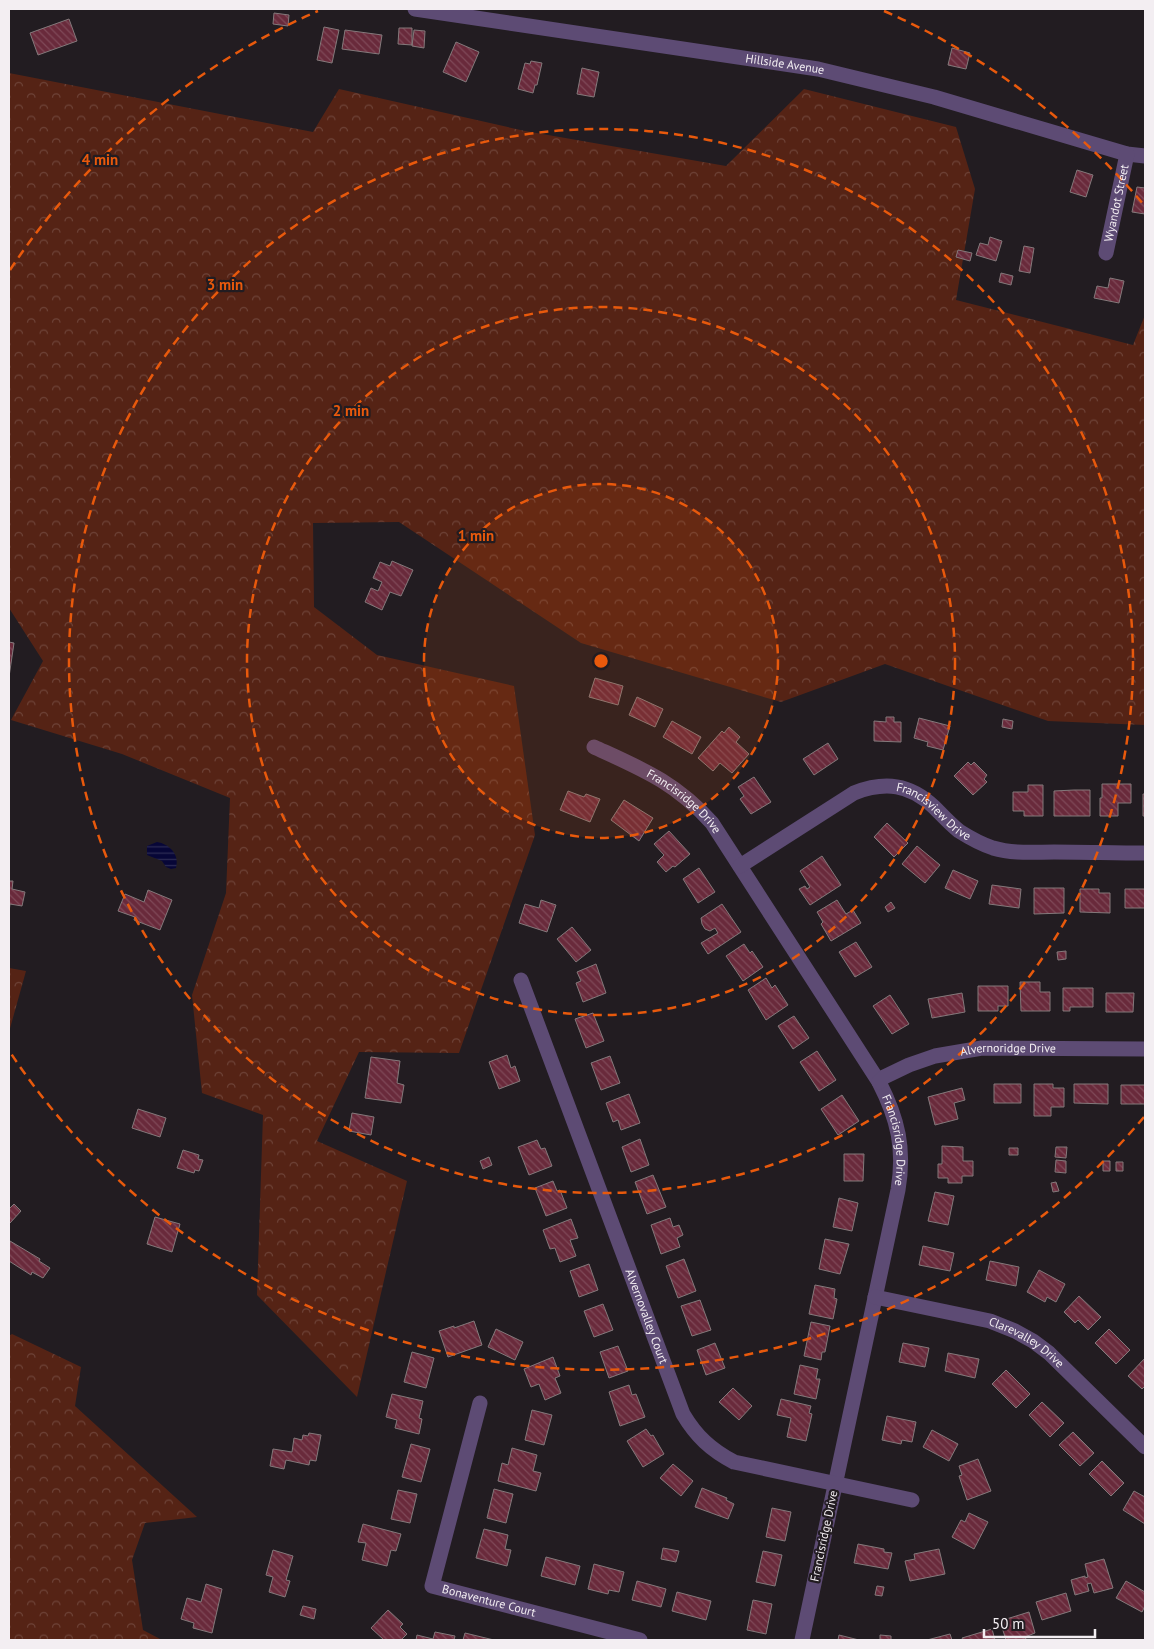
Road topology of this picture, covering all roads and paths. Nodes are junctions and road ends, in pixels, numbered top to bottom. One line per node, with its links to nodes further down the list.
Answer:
1 (415, 9): 2 (street, Hillside Avenue)
2 (1127, 154): 3 (street, Hillside Avenue); 4 (street, Wyandot Street)
3 (1145, 156)
4 (1106, 252)
5 (594, 747): 7 (street, Francisridge Drive)
6 (1145, 853): 7 (street, Francisview Drive)
7 (740, 866): 10 (street, Francisridge Drive)
8 (521, 980): 14 (street, Alvernovalley Court)
9 (1145, 1049): 10 (street, Alvernoridge Drive)
10 (879, 1082): 11 (street, Francisridge Drive)
11 (875, 1297): 13 (street, Clarevalley Drive); 14 (street, Francisridge Drive)
12 (480, 1403): 16 (street, Bonaventure Court)
13 (1145, 1447)
14 (835, 1485): 15 (street, Alvernovalley Court); 17 (street, Francisridge Drive)
15 (912, 1500)
16 (640, 1640)
17 (802, 1640)

